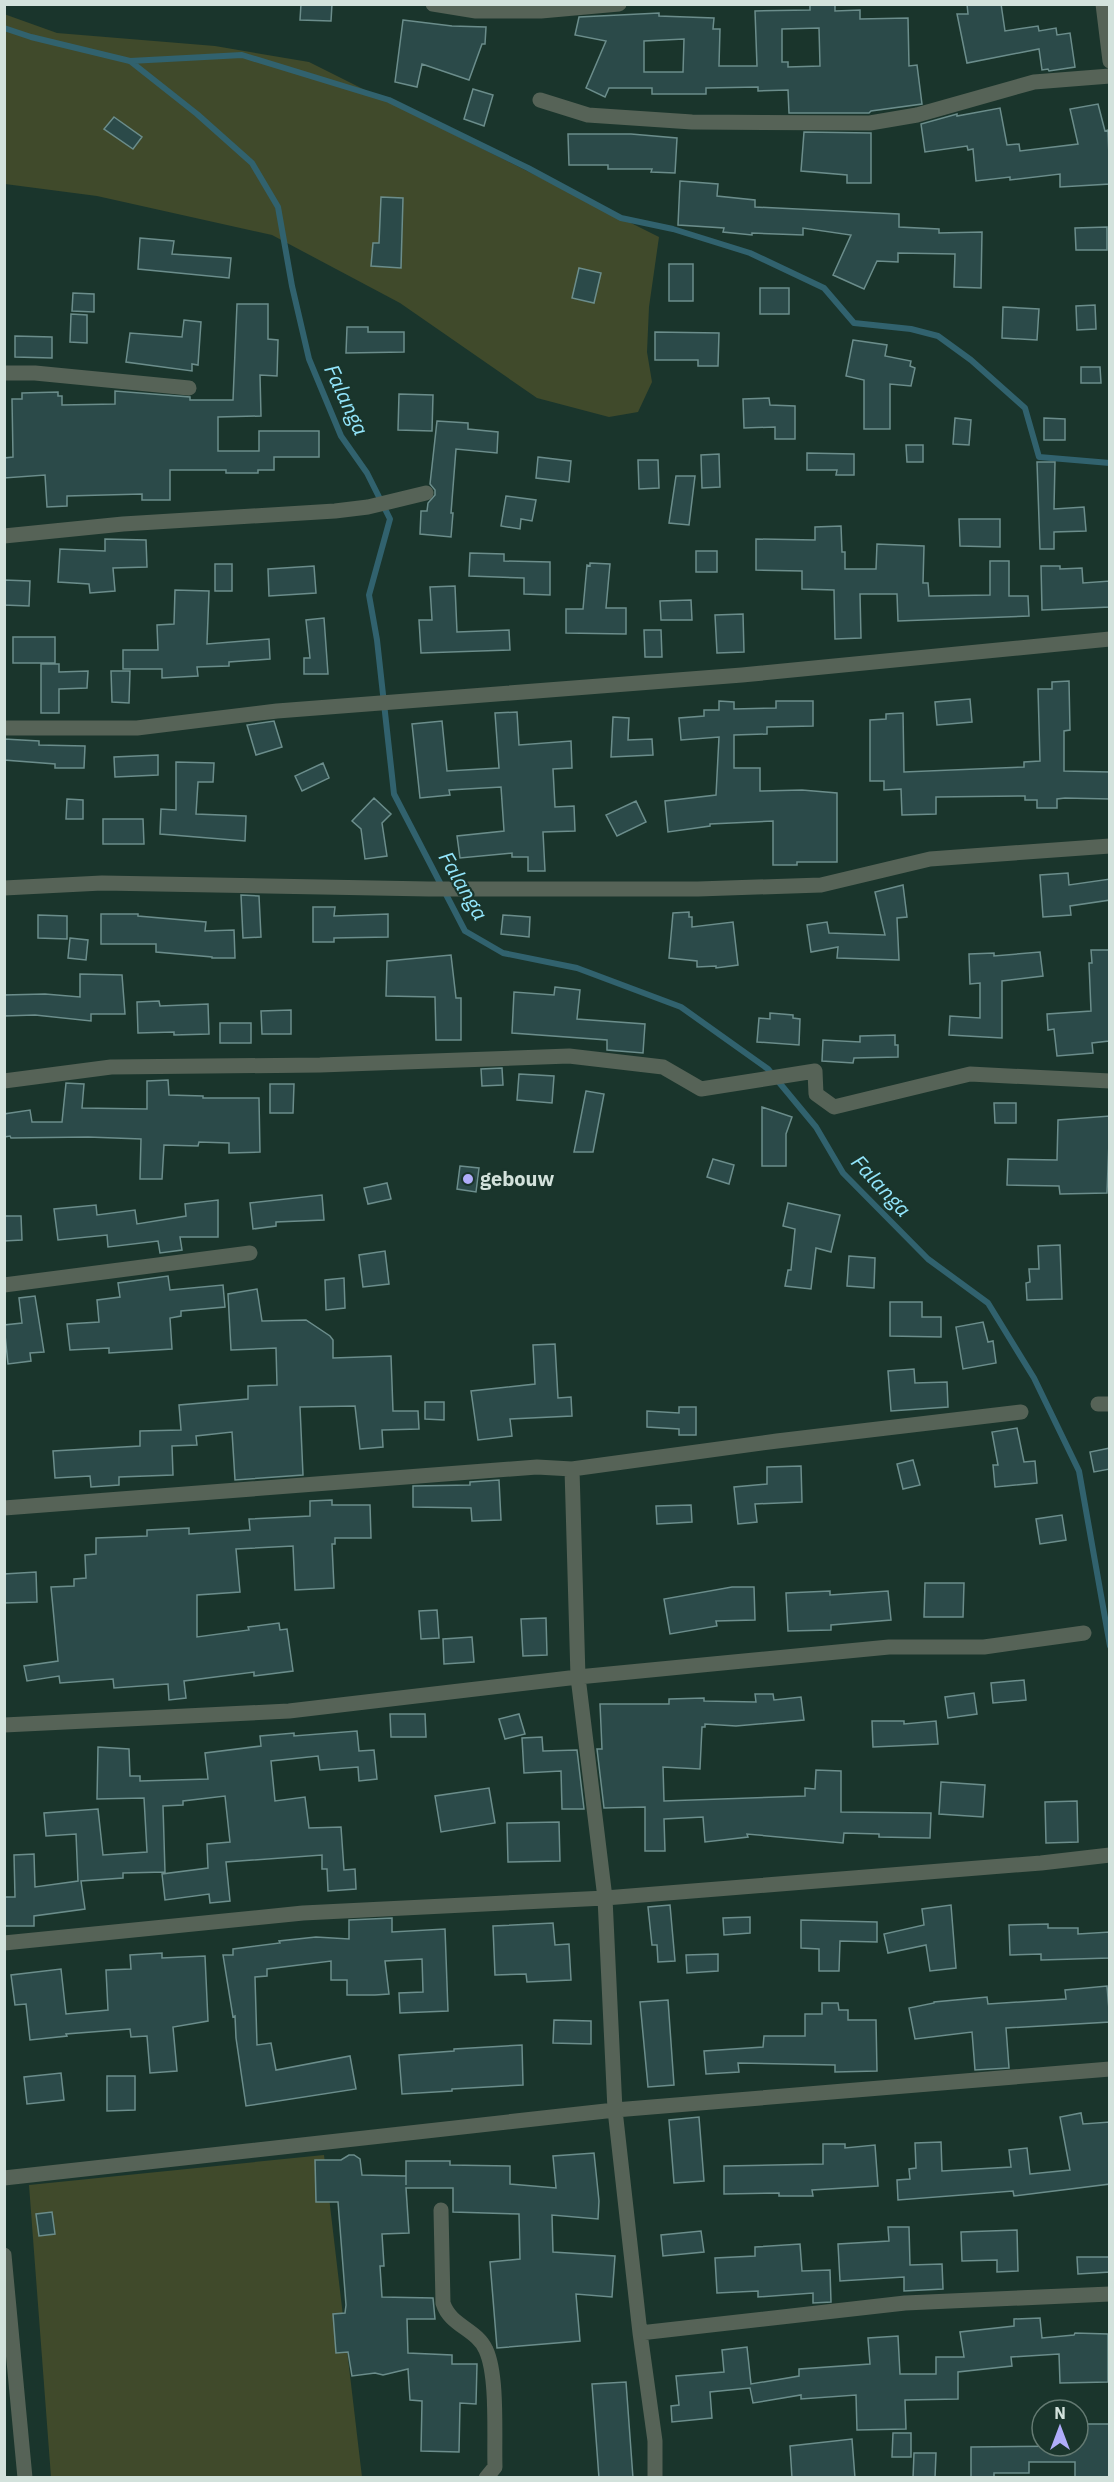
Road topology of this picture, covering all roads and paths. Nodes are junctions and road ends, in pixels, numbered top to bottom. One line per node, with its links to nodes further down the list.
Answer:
1 (433, 4): 2 (street)
2 (619, 4)
3 (1103, 4): 4 (street)
4 (1110, 61)
5 (1110, 76): 6 (street)
6 (540, 100)
7 (4, 373): 8 (street)
8 (189, 388)
9 (426, 493): 10 (street)
10 (4, 536)
11 (1110, 639): 12 (street)
12 (4, 728)
13 (1110, 846): 14 (street)
14 (4, 888)
15 (4, 1081): 16 (street)
16 (1110, 1081)
17 (250, 1253): 18 (street)
18 (4, 1285)
19 (1021, 1412): 20 (street)
20 (572, 1469): 21 (street); 23 (street)
21 (4, 1508)
22 (1084, 1633): 23 (street)
23 (578, 1677): 24 (street); 26 (street)
24 (4, 1725)
25 (1110, 1855): 26 (street)
26 (605, 1898): 27 (street); 29 (street)
27 (4, 1943)
28 (1110, 2069): 29 (street)
29 (615, 2110): 30 (street); 34 (street)
30 (4, 2178)
31 (441, 2210): 37 (street)
32 (4, 2255): 35 (street)
33 (1110, 2294): 34 (street)
34 (640, 2333): 38 (street)
35 (10, 2375): 36 (street)
36 (25, 2478)
37 (486, 2478)
38 (655, 2478)

